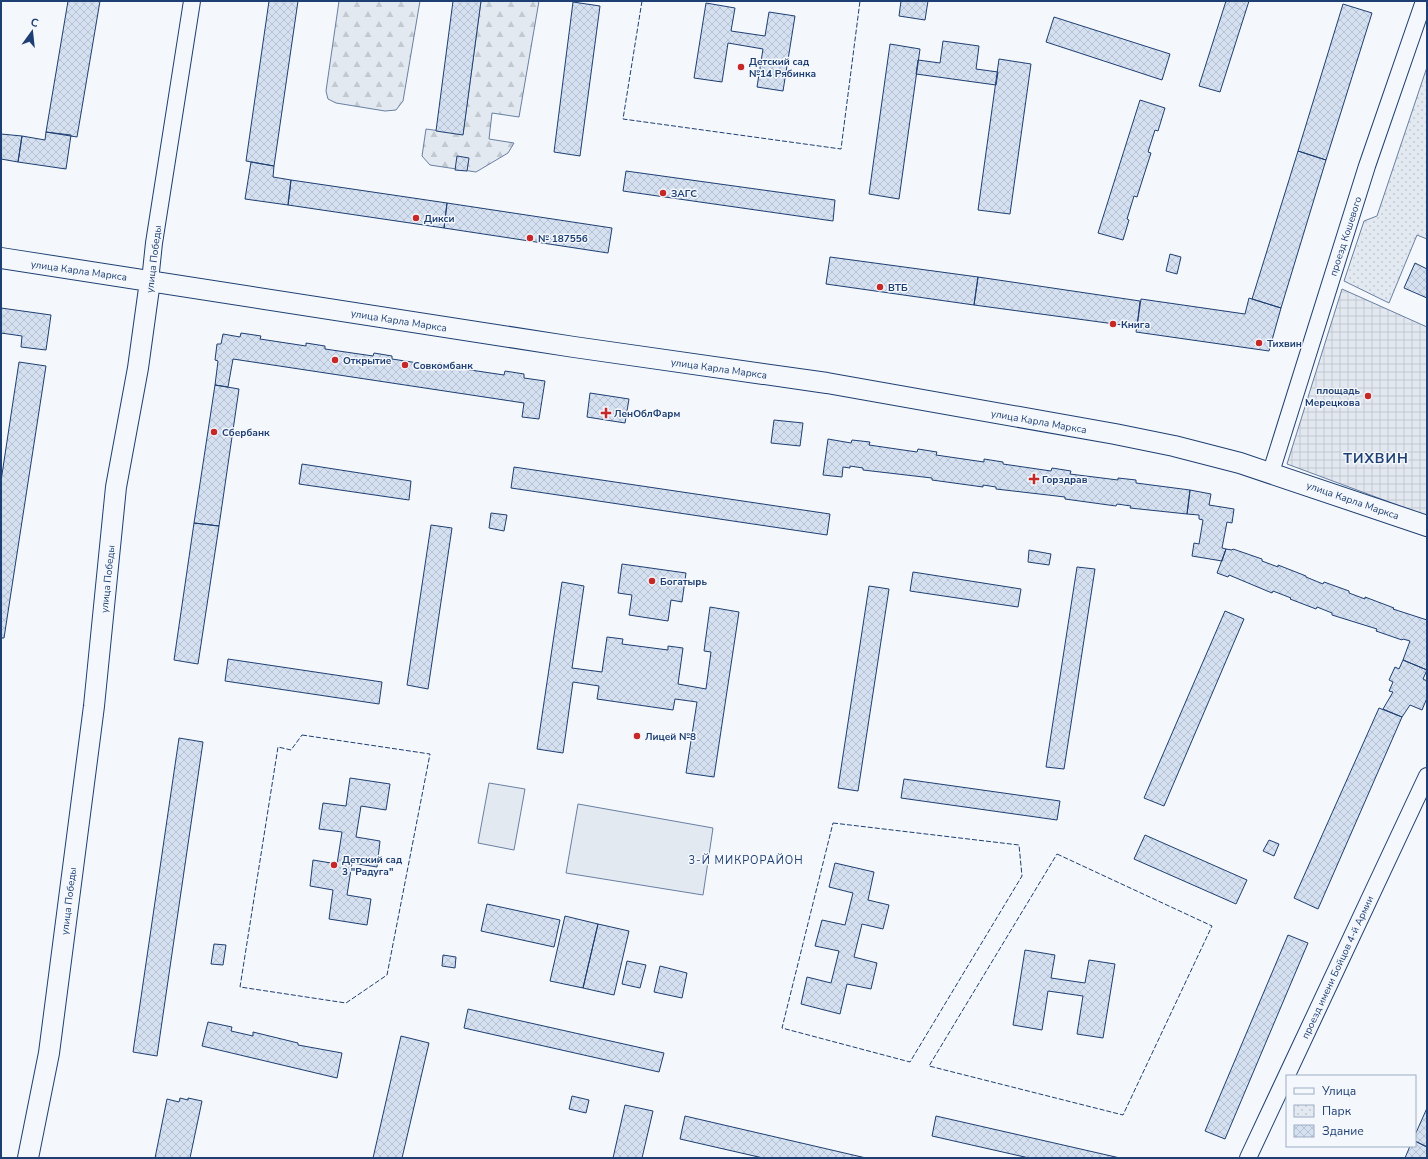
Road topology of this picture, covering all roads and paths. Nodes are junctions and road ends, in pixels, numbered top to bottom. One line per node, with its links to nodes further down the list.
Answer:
1 (192, 1): 4 (street, улица Победы)
2 (1424, 1): 5 (street, проезд Кошевого)
3 (1, 258): 4 (main road, улица Карла Маркса)
4 (150, 281): 5 (main road, улица Карла Маркса); 10 (main road, улица Победы)
5 (1271, 472): 6 (main road, улица Карла Маркса)
6 (1427, 526)
7 (1427, 776): 8 (street, проезд имени Бойцов 4-й Армии)
8 (1287, 1075)
9 (1286, 1077): 11 (street, проезд имени Бойцов 4-й Армии)
10 (28, 1158)
11 (1248, 1158)

